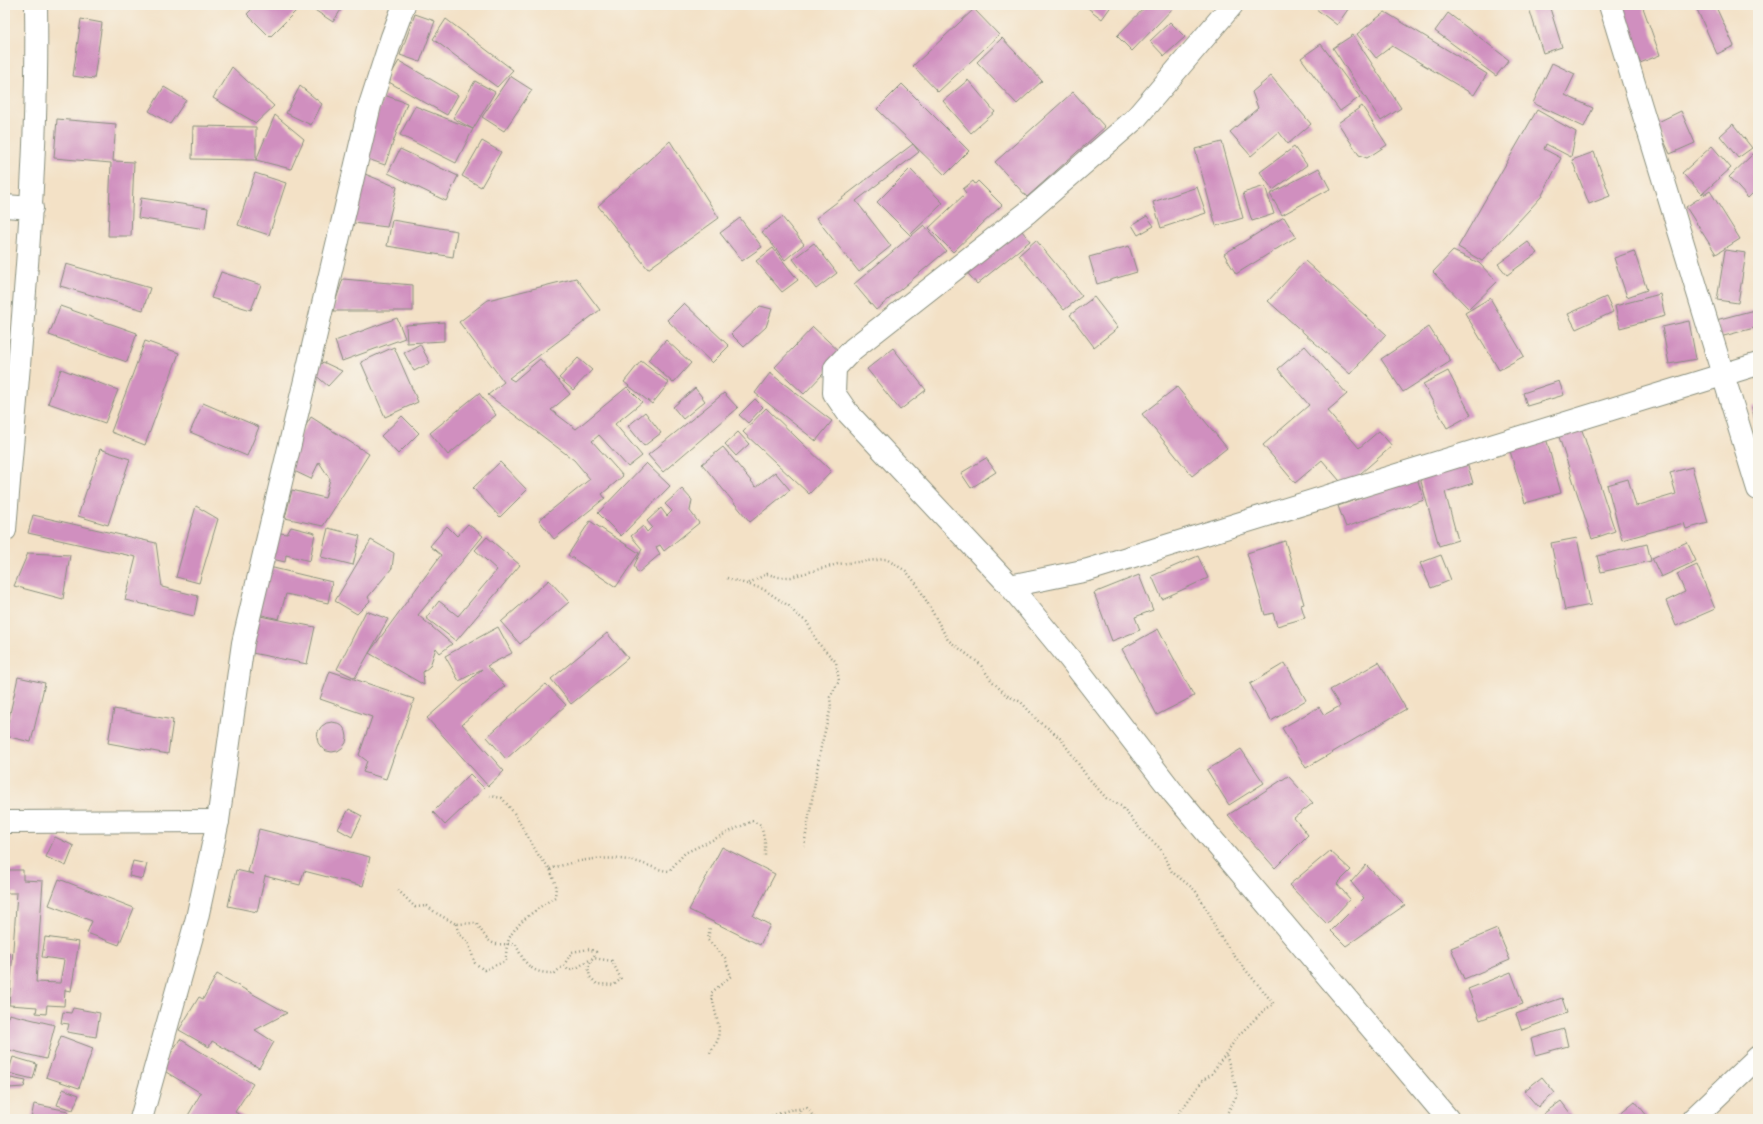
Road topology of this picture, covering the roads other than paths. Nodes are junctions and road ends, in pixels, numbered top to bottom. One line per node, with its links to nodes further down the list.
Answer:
1 (36, 5): 6 (street)
2 (404, 5): 12 (street)
3 (1232, 5): 11 (street)
4 (1610, 5): 8 (street)
5 (5, 206): 6 (street)
6 (32, 208): 10 (street)
7 (1758, 364): 8 (street)
8 (1723, 373): 9 (street); 11 (street)
9 (1758, 489)
10 (5, 530)
11 (1010, 586): 16 (street)
12 (218, 821): 13 (street); 15 (street)
13 (5, 822)
14 (1758, 1057): 17 (street)
15 (141, 1119)
16 (1448, 1119)
17 (1693, 1119)

